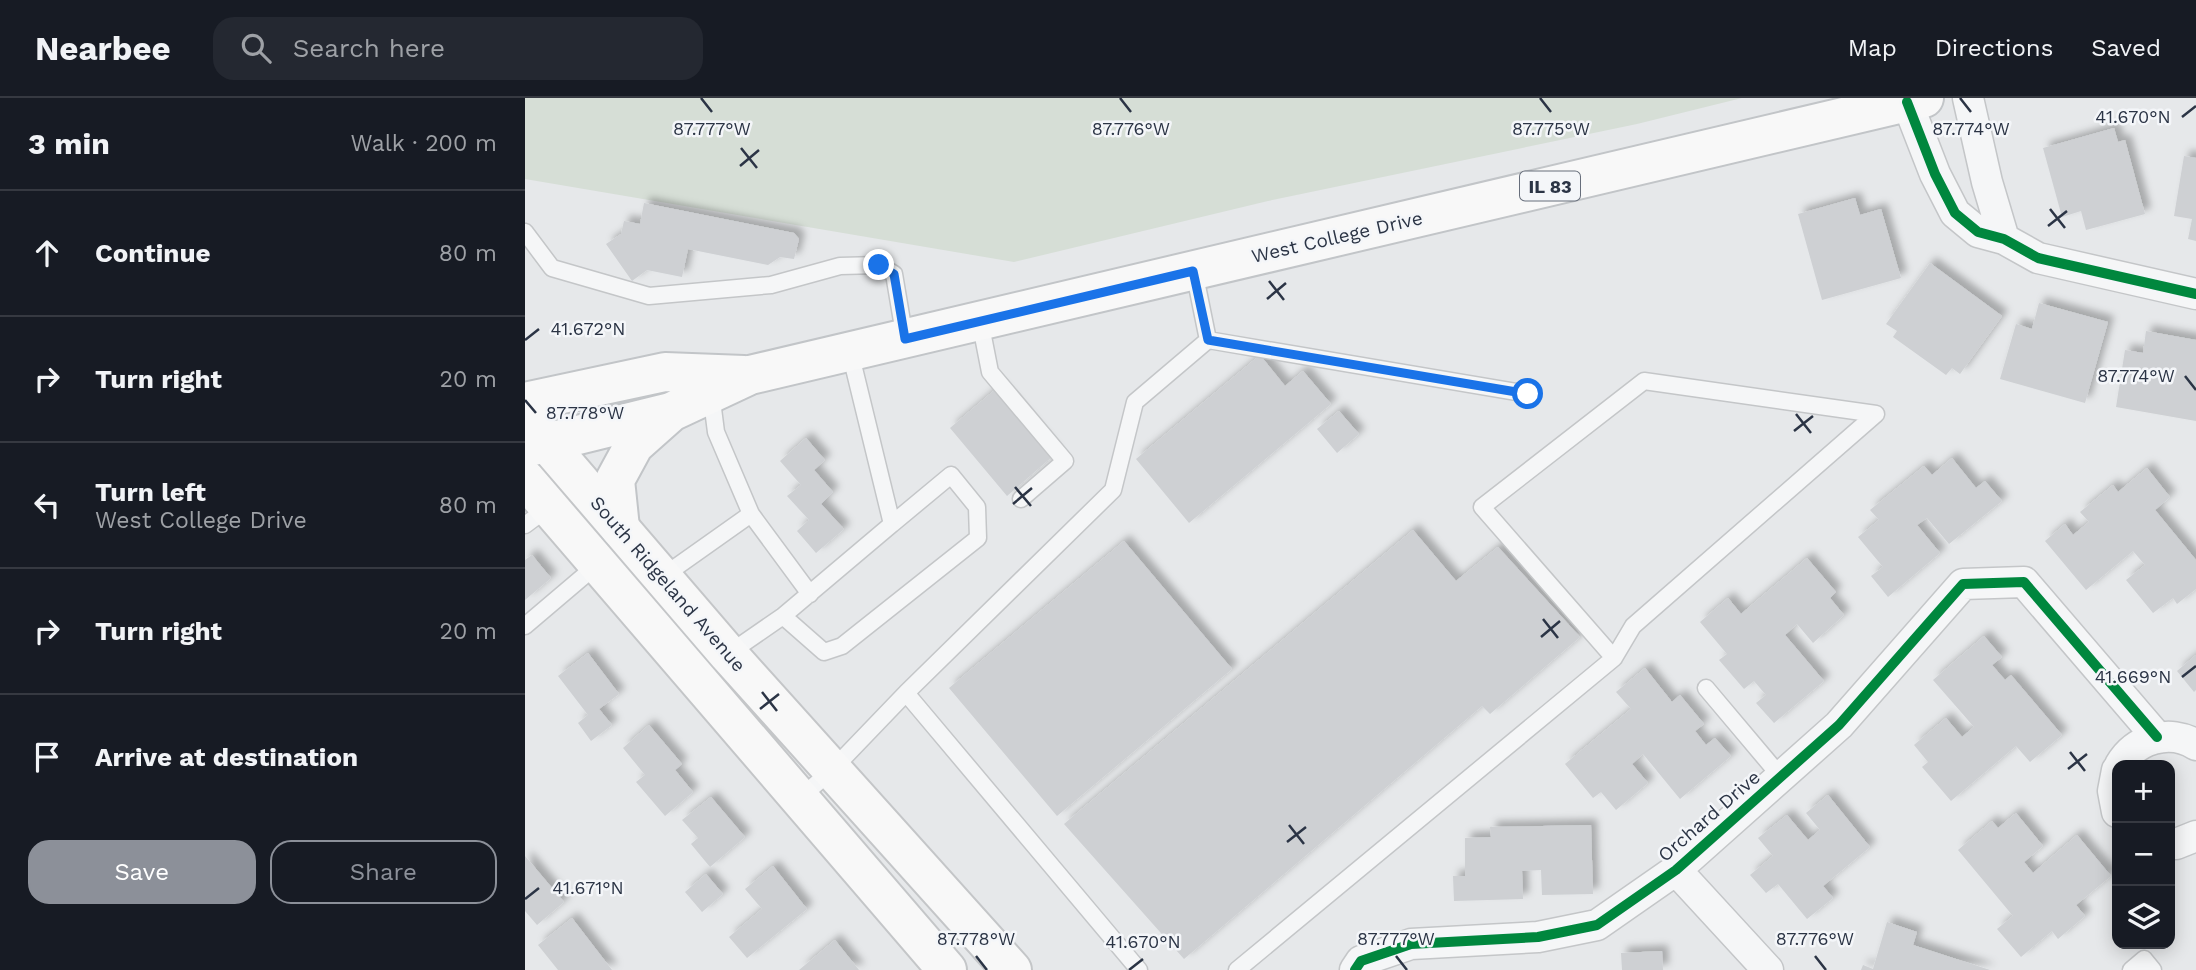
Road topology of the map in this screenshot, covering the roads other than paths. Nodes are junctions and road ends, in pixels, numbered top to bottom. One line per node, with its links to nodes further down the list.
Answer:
1 (1968, 98): 4 (street)
2 (1915, 100): 4 (street); 5 (main road, West College Drive / IL 83)
3 (525, 232): 8 (lane)
4 (2004, 239): 6 (street)
5 (1193, 271): 7 (main road, West College Drive / IL 83); 9 (lane)
6 (2196, 294)
7 (980, 321): 8 (main road, West College Drive / IL 83); 17 (lane)
8 (905, 339): 10 (main road, West College Drive / IL 83)
9 (1208, 340): 13 (lane); 30 (lane)
10 (850, 352): 11 (main road, West College Drive / IL 83); 20 (lane)
11 (750, 376): 12 (main road, West College Drive / IL 83); 14 (main road, West College Drive / IL 83)
12 (711, 394): 15 (main road, West College Drive / IL 83); 19 (lane)
13 (1528, 394)
14 (525, 402)
15 (671, 412): 16 (main road, West College Drive / IL 83); 21 (main road)
16 (532, 434): 21 (main road, South Ridgeland Avenue)
17 (1021, 499)
18 (533, 504): 22 (main road, South Ridgeland Avenue)
19 (751, 514): 23 (lane); 24 (lane)
20 (892, 524): 24 (lane); 25 (lane)
21 (620, 528): 23 (main road, South Ridgeland Avenue)
22 (598, 564): 26 (lane); 36 (main road, South Ridgeland Avenue)
23 (662, 577): 27 (main road, South Ridgeland Avenue)
24 (810, 594): 25 (lane)
25 (783, 616): 27 (lane)
26 (525, 626)
27 (728, 654): 34 (main road, South Ridgeland Avenue)
28 (1614, 658): 28 (lane); 43 (lane)
29 (1706, 688): 35 (lane)
30 (906, 693): 34 (lane); 42 (lane)
31 (2157, 737): 32 (street); 33 (street); 35 (street, Orchard Drive)
32 (2196, 746)
33 (2123, 760)
34 (832, 770): 36 (lane); 40 (main road, South Ridgeland Avenue)
35 (1781, 777): 39 (street, Orchard Drive)
36 (799, 798): 41 (main road, South Ridgeland Avenue)
37 (2196, 836): 38 (street)
38 (2175, 844)
39 (1676, 870): 44 (street, Orchard Drive); 45 (street)
40 (1001, 966)
41 (947, 970)
42 (1139, 970)
43 (1237, 970)
44 (1355, 970)
45 (1768, 970)
46 (2131, 970): 47 (lane)
47 (2154, 970)

